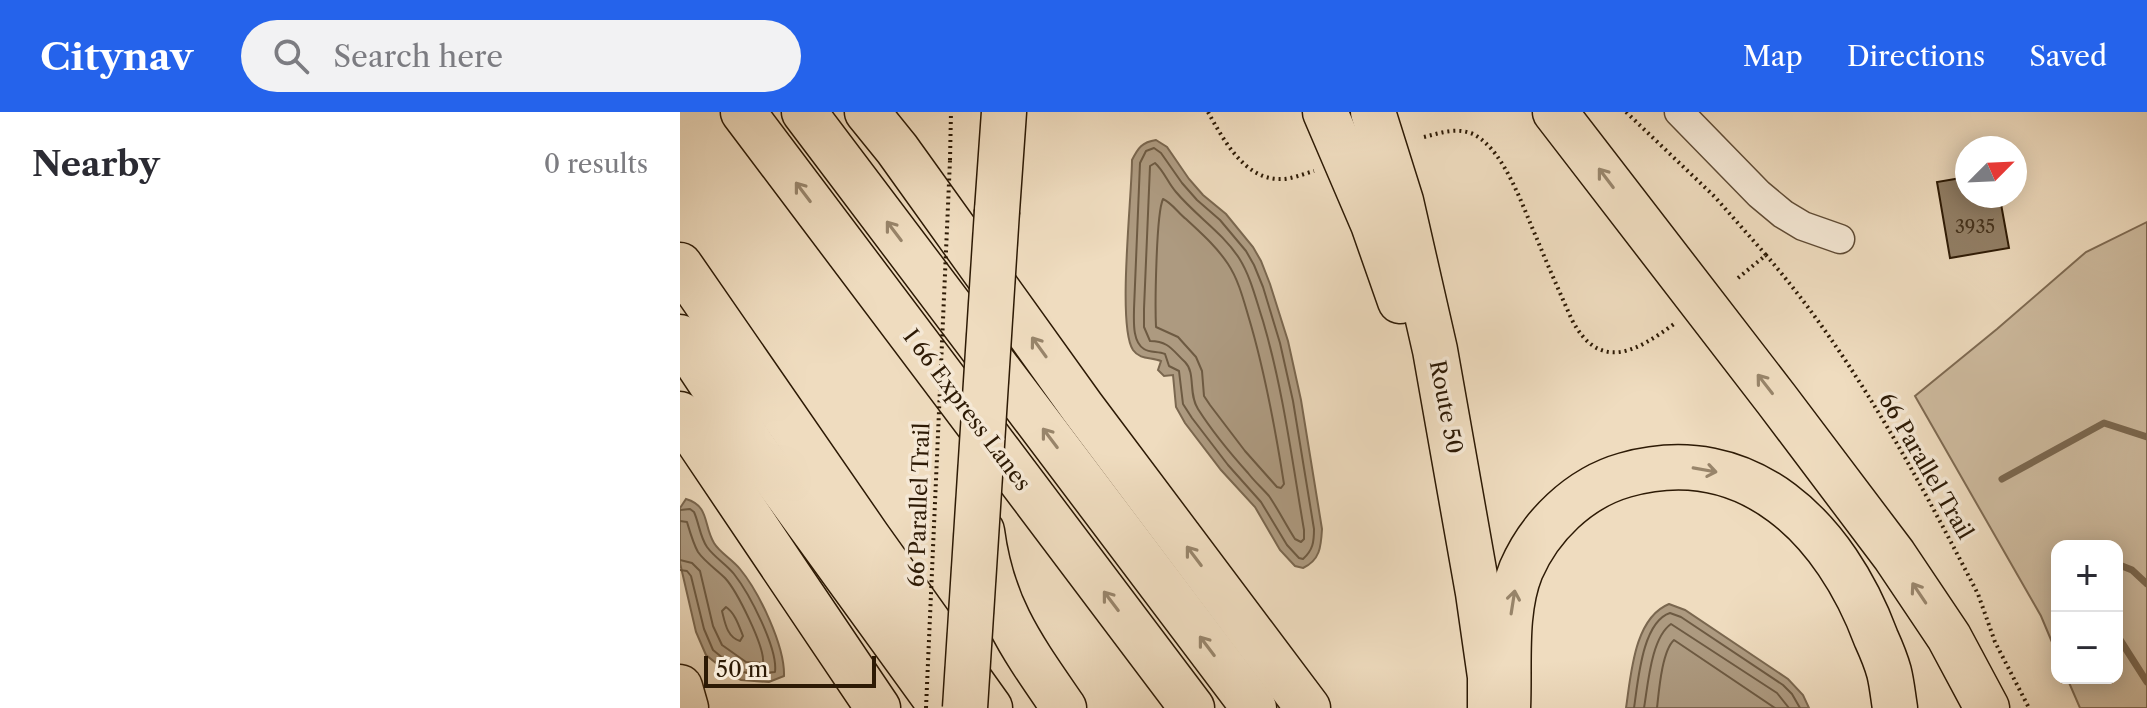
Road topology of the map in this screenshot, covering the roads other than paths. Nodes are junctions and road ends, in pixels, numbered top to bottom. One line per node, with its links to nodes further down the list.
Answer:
1 (743, 112): 23 (highway, I 66 Express Lanes, one-way to 1)
2 (804, 112): 24 (highway, one-way to 2)
3 (867, 112): 25 (highway, one-way to 3)
4 (1004, 112): 13 (highway, bridge)
5 (1325, 112): 14 (highway)
6 (1373, 112): 14 (highway, Route 50)
7 (1555, 112): 15 (highway, one-way to 7)
8 (1679, 112): 9 (street)
9 (1840, 239)
10 (680, 265): 21 (highway)
11 (680, 337): 19 (highway)
12 (680, 414): 18 (highway)
13 (978, 492): 20 (highway, bridge); 22 (highway, bridge)
14 (1478, 593): 26 (highway, Route 50)
15 (1949, 637): 29 (highway); 30 (highway)
16 (680, 687): 17 (highway)
17 (686, 708)
18 (878, 708)
19 (942, 708)
20 (965, 708)
21 (990, 708)
22 (1064, 708)
23 (1192, 708)
24 (1254, 708)
25 (1308, 708)
26 (1490, 708)
27 (1508, 708): 28 (highway, one-way to 28)
28 (1895, 708)
29 (1964, 708)
30 (1987, 708)

